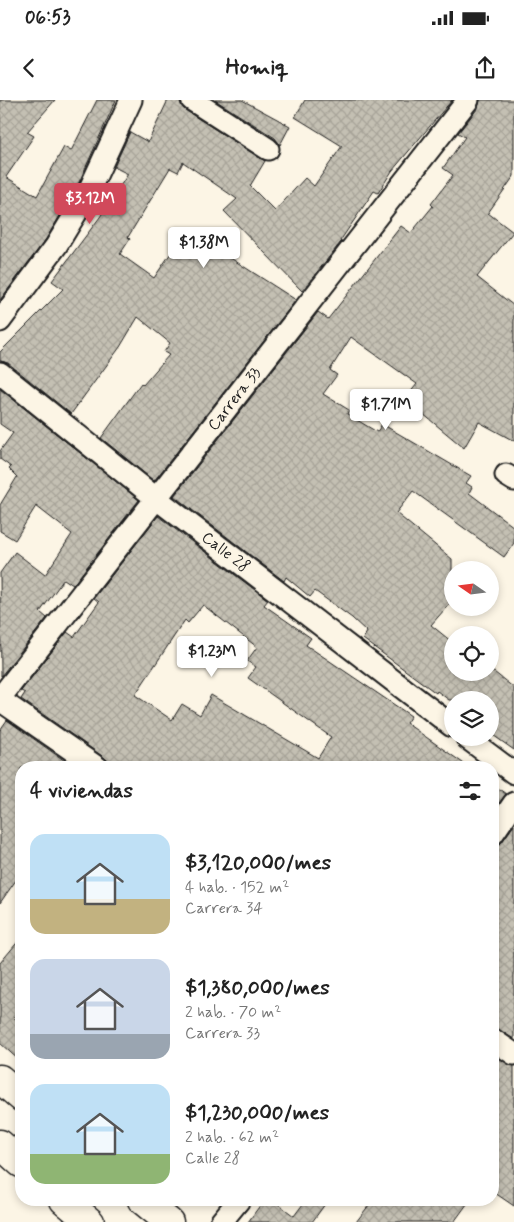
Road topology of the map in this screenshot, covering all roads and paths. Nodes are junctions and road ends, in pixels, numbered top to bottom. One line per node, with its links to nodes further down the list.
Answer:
1 (131, 100): 5 (street)
2 (192, 100): 4 (street)
3 (468, 100): 7 (street, Carrera 33)
4 (268, 149)
5 (0, 321)
6 (0, 373): 7 (street, Calle 28)
7 (157, 499): 8 (street, Carrera 33); 9 (street, Calle 28)
8 (0, 699): 11 (street)
9 (444, 720)
10 (477, 746): 12 (street)
11 (88, 761)
12 (497, 761)
13 (499, 763): 14 (street)
14 (514, 774)
15 (514, 803): 16 (street)
16 (499, 825)
17 (499, 1044): 18 (street)
18 (514, 1054)
19 (0, 1079): 20 (highway)
20 (15, 1092)
21 (0, 1144): 22 (highway)
22 (15, 1158)
23 (234, 1206): 24 (street)
24 (222, 1222)

